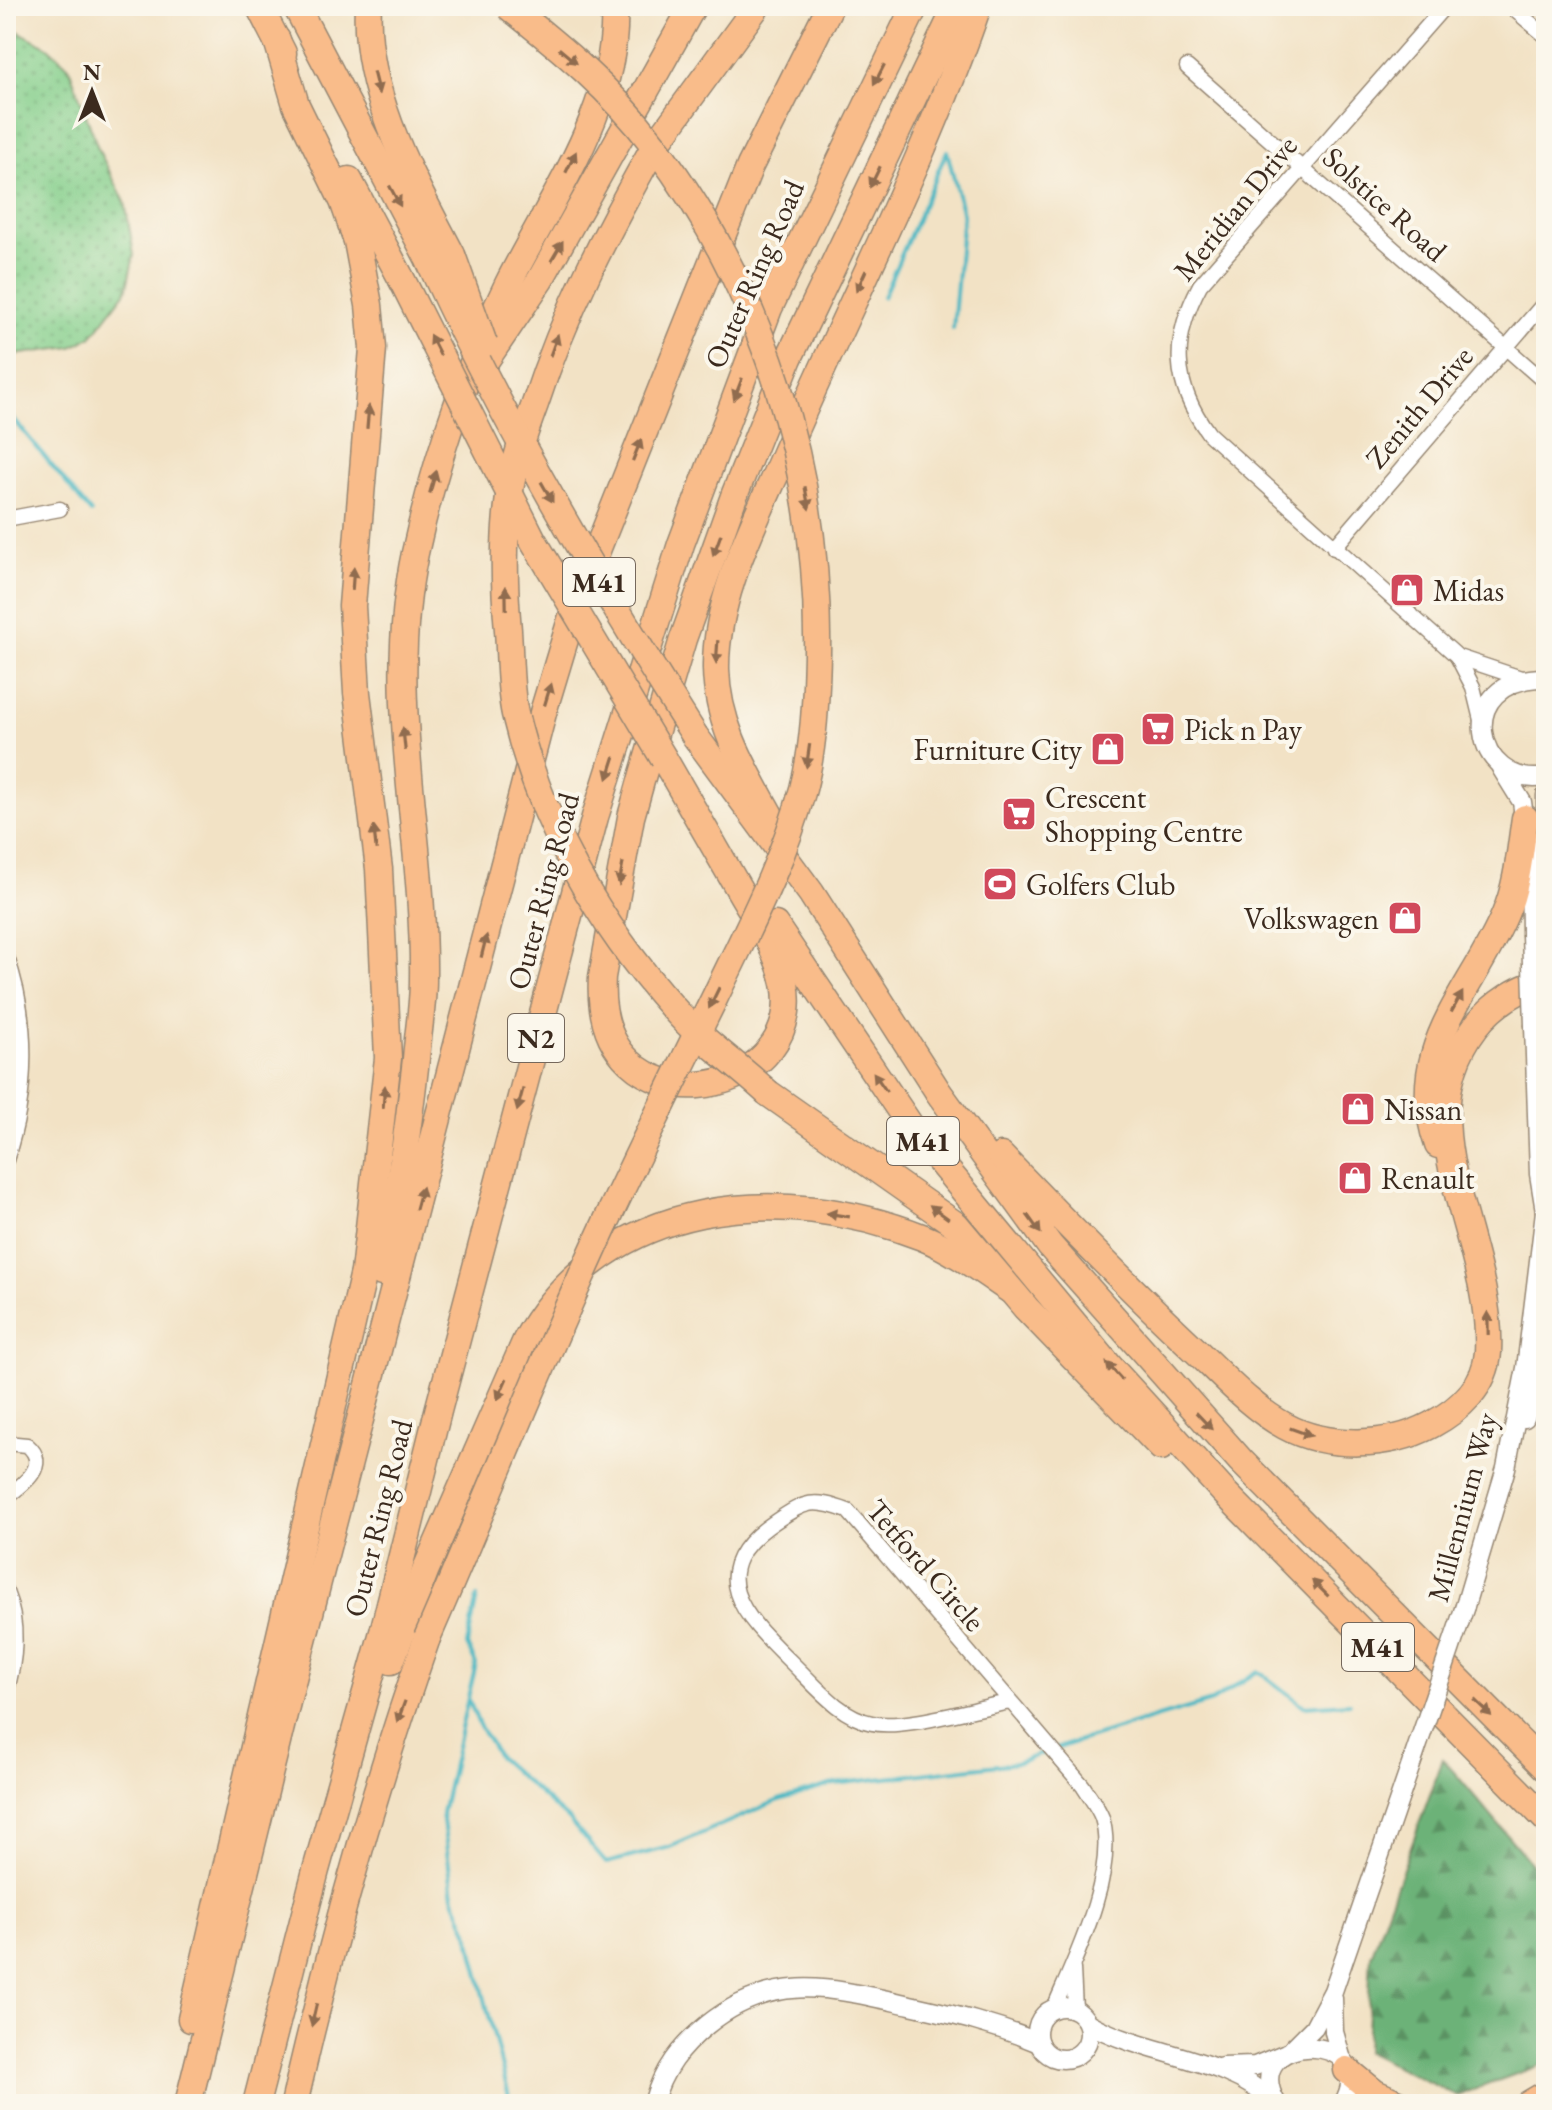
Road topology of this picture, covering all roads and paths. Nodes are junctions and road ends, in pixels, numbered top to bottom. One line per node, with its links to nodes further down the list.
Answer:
1 (259, 6): 15 (highway, M41)
2 (296, 6): 18 (highway, M41, one-way to 18)
3 (368, 6): 18 (highway, one-way to 18)
4 (508, 6): 71 (highway, one-way to 71, bridge)
5 (614, 6): 21 (highway, one-way to 5)
6 (693, 6): 21 (highway, one-way to 6)
7 (757, 6): 43 (highway, one-way to 7, bridge)
8 (830, 6): 67 (highway, Outer Ring Road / N2, one-way to 8)
9 (915, 6): 69 (highway, Outer Ring Road / N2, one-way to 69)
10 (957, 6): 30 (highway, one-way to 30)
11 (978, 6): 36 (highway, one-way to 36)
12 (1445, 6): 17 (street, Meridian Drive)
13 (1510, 6): 14 (street)
14 (1546, 36)
15 (277, 40): 30 (highway, M41, one-way to 15, bridge); 68 (highway, one-way to 15)
16 (1187, 67): 17 (street, Solstice Road)
17 (1302, 165): 20 (street, Solstice Road); 25 (street, Meridian Drive)
18 (440, 256): 36 (highway, M41, one-way to 36, bridge)
19 (1546, 301): 20 (street, Zenith Drive)
20 (1505, 346): 22 (street, Solstice Road); 25 (street, Zenith Drive)
21 (464, 383): 67 (highway, one-way to 21)
22 (1546, 383)
23 (60, 509): 24 (street)
24 (6, 519)
25 (1334, 548): 26 (street, Meridian Drive)
26 (1458, 657): 27 (street, Meridian Drive); 29 (street, Meridian Drive)
27 (1521, 678): 28 (street); 29 (street)
28 (1546, 678)
29 (1483, 727): 31 (street, Millennium Way)
30 (664, 759): 47 (highway, M41, one-way to 30)
31 (1497, 763): 32 (street); 34 (street, Millennium Way)
32 (1546, 777)
33 (1546, 795): 35 (street)
34 (1525, 818): 41 (highway, one-way to 34); 42 (street, Millennium Way, bridge)
35 (1546, 859)
36 (811, 893): 39 (highway, M41)
37 (6, 955): 40 (street)
38 (1546, 981): 41 (highway)
39 (939, 1093): 41 (highway, one-way to 41); 52 (highway, M41, one-way to 52)
40 (6, 1158)
41 (1454, 1177)
42 (1545, 1207): 46 (street, Millennium Way)
43 (1010, 1290): 47 (highway); 70 (highway, one-way to 70, bridge)
44 (1546, 1357): 46 (street)
45 (6, 1443): 48 (street)
46 (1506, 1468): 56 (street, Millennium Way, bridge)
47 (1223, 1491): 53 (highway, M41, one-way to 47)
48 (6, 1497)
49 (6, 1592): 50 (street)
50 (6, 1692)
51 (1010, 1702): 51 (street, Tetford Circle); 55 (street, Tetford Circle)
52 (1546, 1768)
53 (1539, 1811): 54 (highway)
54 (1546, 1826)
55 (1073, 1964): 57 (street, Tetford Circle); 58 (street, Tetford Circle)
56 (1333, 1991): 63 (street, Millennium Way); 64 (street, Millennium Way)
57 (1048, 2013): 58 (street); 59 (street); 61 (street)
58 (1082, 2016): 60 (street); 62 (street)
59 (993, 2023): 61 (street); 72 (street)
60 (1119, 2040): 62 (street); 65 (street)
61 (1039, 2043): 62 (street)
62 (1085, 2048)
63 (1289, 2051): 64 (street); 65 (street); 73 (street)
64 (1344, 2065): 74 (street, Millennium Way); 75 (highway)
65 (1215, 2067): 73 (street)
66 (1546, 2094): 76 (highway)
67 (191, 2096)
68 (171, 2104)
69 (256, 2104)
70 (269, 2104)
71 (294, 2104)
72 (653, 2104)
73 (1276, 2104)
74 (1343, 2104)
75 (1400, 2104)
76 (1529, 2104)

